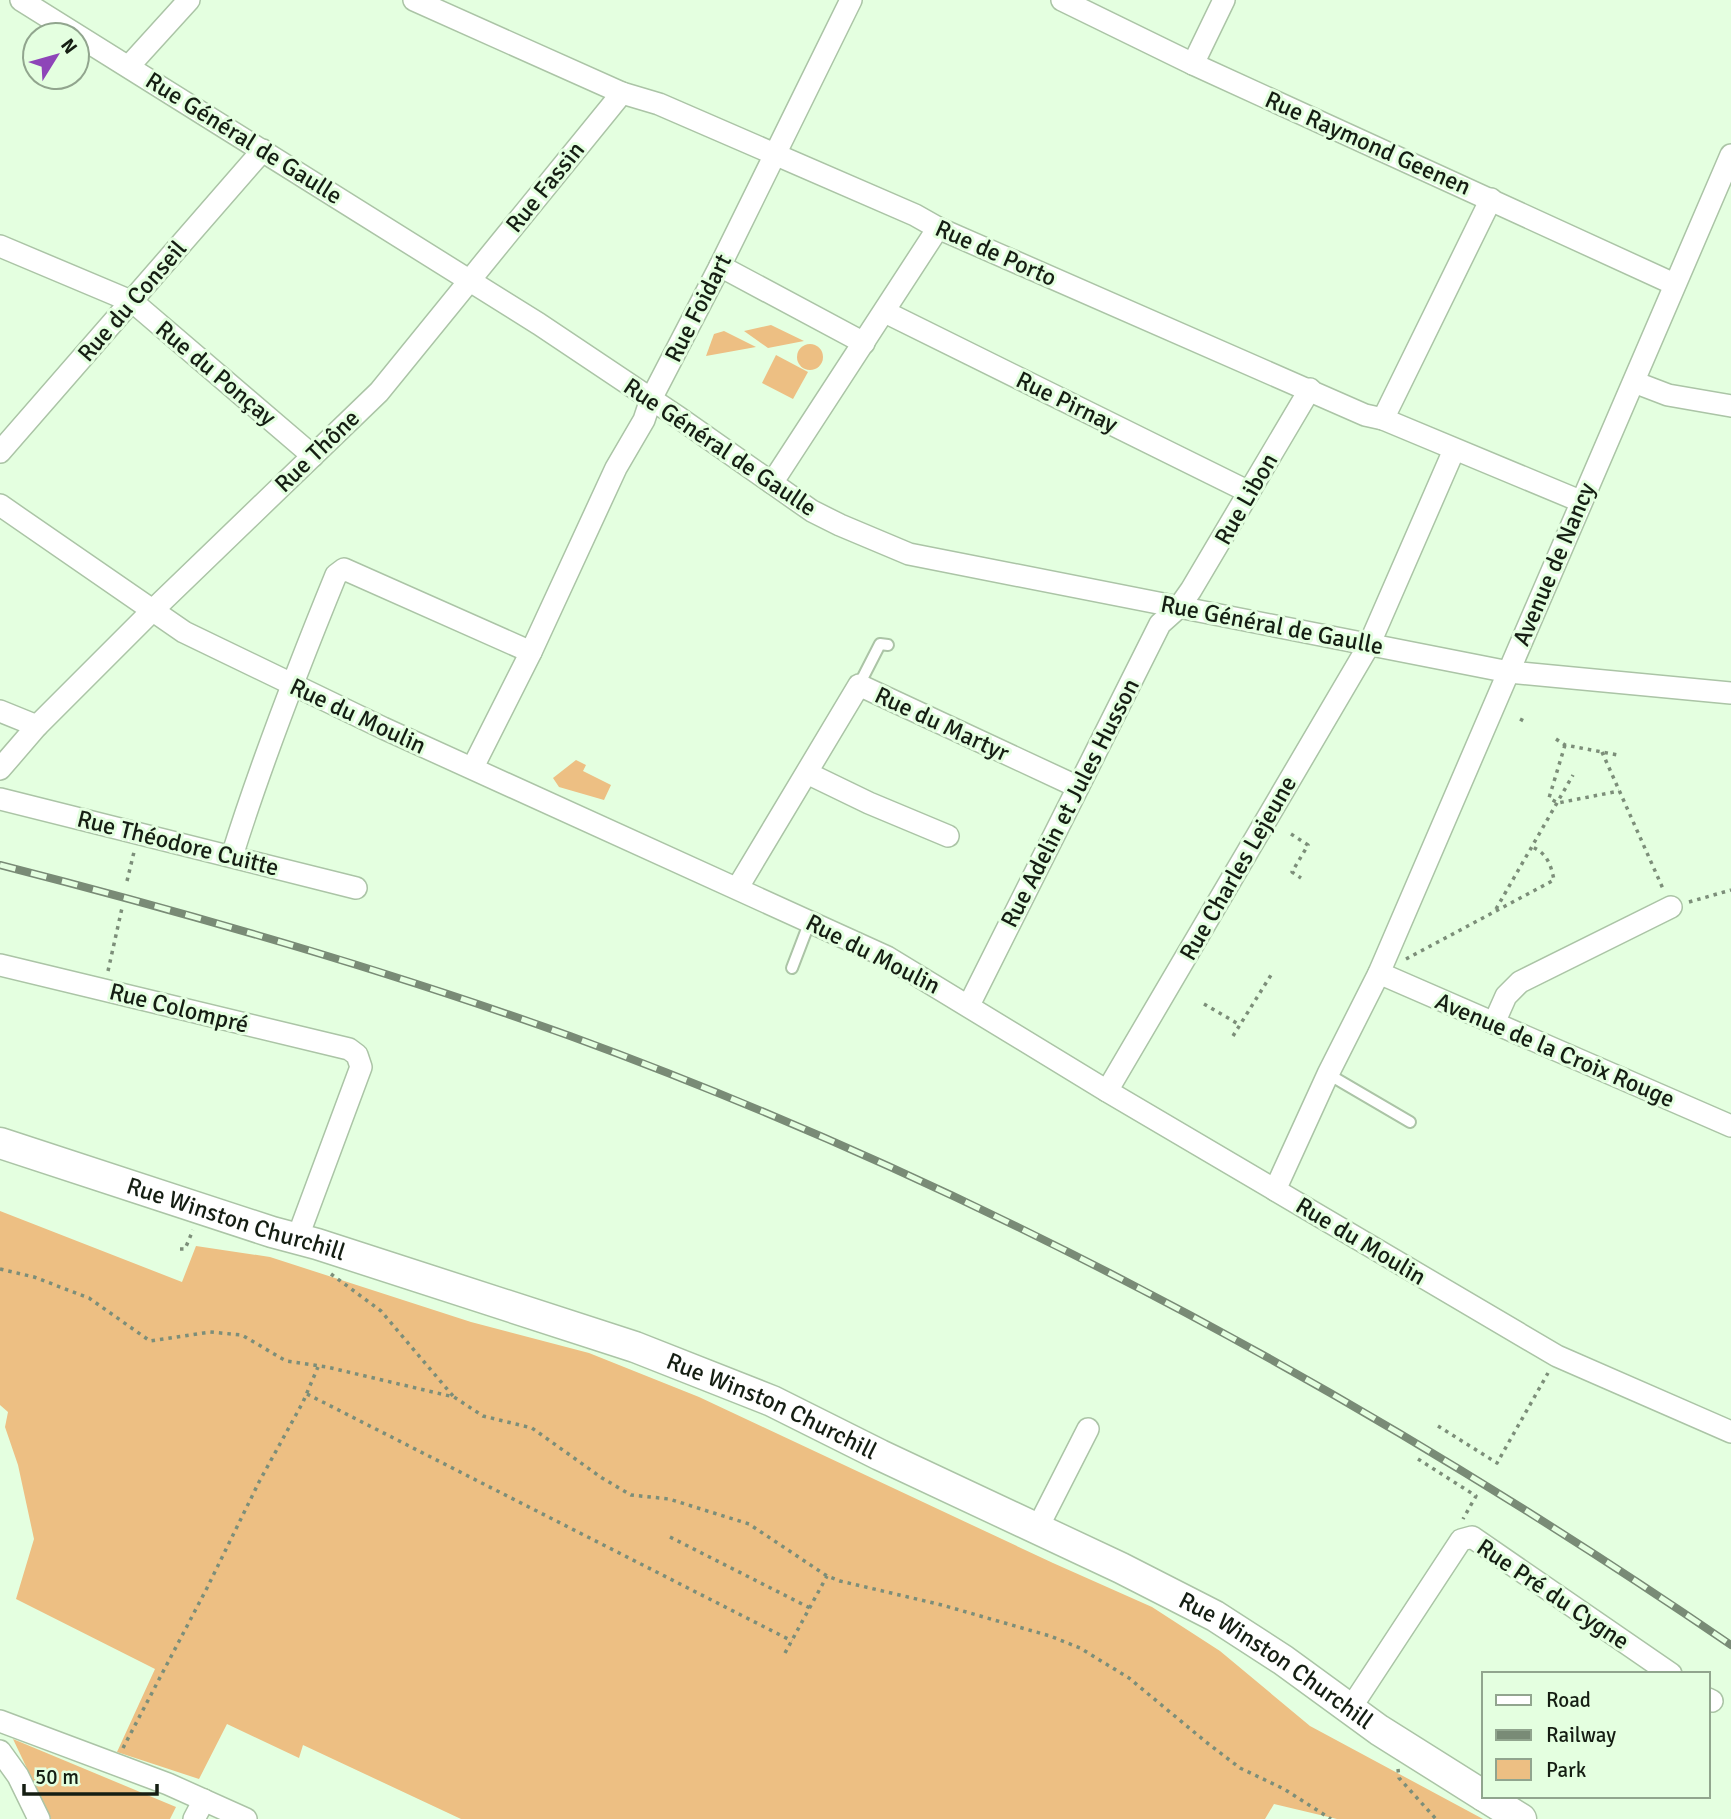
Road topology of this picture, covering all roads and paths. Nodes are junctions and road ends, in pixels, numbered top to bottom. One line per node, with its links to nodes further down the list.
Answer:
1 (21, 0): 8 (street, Rue Général de Gaulle)
2 (189, 0): 8 (street)
3 (414, 0): 9 (street, Rue de Porto)
4 (851, 0): 11 (street, Rue Foidart)
5 (1062, 0): 7 (street, Rue Raymond Geenen)
6 (1224, 0): 7 (street)
7 (1193, 64): 13 (street, Rue Raymond Geenen)
8 (129, 66): 10 (street, Rue Général de Gaulle)
9 (622, 93): 11 (street, Rue de Porto); 17 (street, Rue Fassin)
10 (263, 150): 17 (street, Rue Général de Gaulle); 19 (street, Rue du Conseil)
11 (775, 154): 14 (street, Rue de Porto); 16 (street, Rue Foidart)
12 (1731, 155): 18 (street, Avenue de Nancy)
13 (1491, 198): 18 (street, Rue Raymond Geenen); 26 (street)
14 (938, 228): 20 (street); 23 (street, Rue de Porto)
15 (0, 246): 19 (street, Rue du Ponçay)
16 (720, 266): 21 (street); 24 (street, Rue Foidart)
17 (469, 281): 24 (street, Rue Général de Gaulle); 29 (street, Rue Thône)
18 (1674, 284): 22 (street, Avenue de Nancy)
19 (133, 302): 28 (street, Rue du Conseil); 29 (street, Rue du Ponçay)
20 (885, 312): 21 (street); 31 (street, Rue Pirnay)
21 (864, 343): 30 (street)
22 (1634, 382): 25 (street); 32 (street, Avenue de Nancy)
23 (1310, 389): 26 (street, Rue de Porto); 31 (street, Rue Libon)
24 (651, 399): 30 (street, Rue Général de Gaulle); 38 (street, Rue Foidart)
25 (1731, 406)
26 (1382, 419): 27 (street, Rue de Porto)
27 (1454, 450): 32 (street, Rue de Porto); 37 (street, Rue Charles Lejeune)
28 (0, 452)
29 (313, 456): 35 (street, Rue Thône)
30 (772, 484): 34 (street, Rue Général de Gaulle)
31 (1249, 492): 34 (street, Rue Libon)
32 (1580, 501): 39 (street, Avenue de Nancy)
33 (0, 505): 35 (street, Rue du Moulin)
34 (1179, 607): 37 (street, Rue Général de Gaulle); 53 (street, Rue Adelin et Jules Husson)
35 (153, 610): 40 (street, Rue du Moulin); 44 (street, Rue Thône)
36 (888, 645): 41 (lane)
37 (1369, 645): 39 (street, Rue Général de Gaulle); 82 (street, Rue Charles Lejeune)
38 (531, 652): 40 (street); 49 (street, Rue Foidart)
39 (1509, 672): 42 (street, Rue Général de Gaulle); 73 (street, Avenue de Nancy)
40 (290, 684): 49 (street, Rue du Moulin); 61 (street)
41 (859, 685): 51 (street, Rue du Martyr); 53 (street, Rue du Martyr)
42 (1731, 693)
43 (0, 710): 44 (street)
44 (37, 726): 50 (street, Rue Thône)
45 (1556, 739): 46 (path)
46 (1565, 745): 47 (path); 56 (path)
47 (1602, 752): 48 (path); 54 (path)
48 (1618, 755)
49 (473, 767): 64 (street, Rue du Moulin)
50 (0, 769)
51 (807, 773): 59 (street); 64 (street, Rue du Martyr)
52 (1573, 775): 56 (path)
53 (1078, 787): 77 (street, Rue Adelin et Jules Husson)
54 (1619, 790): 56 (path); 67 (path)
55 (0, 799): 57 (street, Rue Théodore Cuitte)
56 (1558, 803): 60 (path)
57 (141, 834): 61 (street, Rue Théodore Cuitte); 63 (path)
58 (1291, 834): 62 (path)
59 (948, 836)
60 (1532, 847): 69 (path); 69 (path)
61 (232, 856): 65 (street, Rue Théodore Cuitte)
62 (1301, 877)
63 (127, 881)
64 (738, 887): 70 (street, Rue du Moulin)
65 (356, 888)
66 (1731, 890): 67 (path)
67 (1671, 907): 78 (street)
68 (122, 908): 75 (path)
69 (1495, 910): 73 (path)
70 (810, 921): 72 (lane); 77 (street, Rue du Moulin)
71 (0, 965): 75 (street, Rue Colompré)
72 (792, 968)
73 (1379, 973): 78 (street, Avenue de la Croix Rouge); 81 (street, Avenue de Nancy)
74 (1271, 975): 79 (path)
75 (102, 990): 88 (street, Rue Colompré)
76 (1204, 1004): 79 (path)
77 (969, 1005): 82 (street, Rue du Moulin)
78 (1494, 1023): 84 (street, Avenue de la Croix Rouge)
79 (1240, 1025): 80 (path)
80 (1233, 1036)
81 (1328, 1074): 83 (lane); 86 (street, Avenue de Nancy)
82 (1107, 1091): 86 (street, Rue du Moulin)
83 (1410, 1122)
84 (1731, 1126)
85 (0, 1143): 88 (main road, Rue Winston Churchill)
86 (1275, 1190): 92 (street, Rue du Moulin)
87 (195, 1225): 89 (path)
88 (297, 1239): 101 (main road, Rue Winston Churchill)
89 (180, 1249)
90 (0, 1269): 93 (path)
91 (330, 1273): 95 (path)
92 (1557, 1356): 96 (path); 98 (street, Rue du Moulin)
93 (318, 1367): 94 (path); 95 (path)
94 (307, 1394): 105 (path); 112 (path)
95 (454, 1397): 103 (path)
96 (1438, 1426)
97 (1088, 1429): 101 (street)
98 (1731, 1432)
99 (1418, 1459): 100 (path)
100 (1476, 1496)
101 (1037, 1529): 108 (main road, Rue Winston Churchill)
102 (670, 1537): 104 (path)
103 (827, 1576): 104 (path); 119 (path)
104 (810, 1608): 105 (path)
105 (792, 1641): 106 (path)
106 (785, 1653)
107 (1668, 1672): 108 (street, Rue Pré du Cygne)
108 (1350, 1709): 110 (main road, Rue Winston Churchill)
109 (0, 1721): 112 (street)
110 (1393, 1738): 113 (main road, Rue Winston Churchill); 120 (path)
111 (0, 1751): 116 (street)
112 (115, 1763): 115 (street)
113 (1482, 1795)
114 (1487, 1798): 121 (main road, Rue Winston Churchill)
115 (204, 1800): 117 (street); 118 (street)
116 (38, 1819)
117 (194, 1819)
118 (246, 1819)
119 (1331, 1819)
120 (1436, 1819)
121 (1521, 1819)

